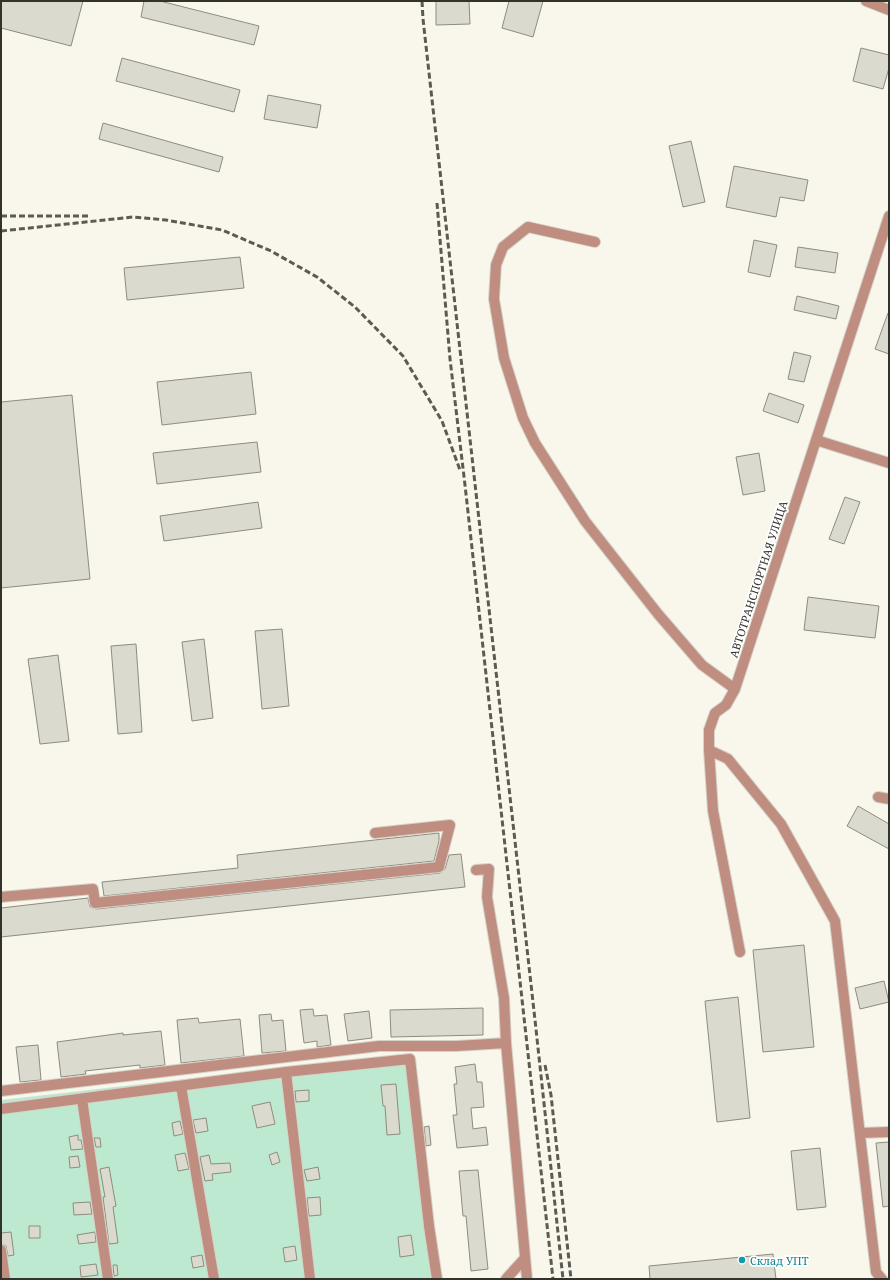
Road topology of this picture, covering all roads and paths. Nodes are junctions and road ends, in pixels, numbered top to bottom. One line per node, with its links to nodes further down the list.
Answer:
1 (866, 1): 2 (street)
2 (889, 10)
3 (888, 220): 5 (street, АВТОТРАНСПОРТНАЯ УЛИЦА)
4 (595, 242): 7 (street)
5 (816, 440): 6 (street); 7 (street, АВТОТРАНСПОРТНАЯ УЛИЦА)
6 (889, 463)
7 (735, 689): 8 (street, АВТОТРАНСПОРТНАЯ УЛИЦА)
8 (709, 750): 14 (street, АВТОТРАНСПОРТНАЯ УЛИЦА); 22 (street)
9 (878, 797): 10 (street)
10 (889, 799)
11 (375, 833): 13 (street)
12 (476, 870): 15 (street)
13 (1, 897)
14 (740, 952)
15 (506, 1043): 18 (street); 24 (street)
16 (286, 1072): 17 (street); 28 (street); 29 (street)
17 (181, 1086): 19 (street); 27 (street)
18 (1, 1091)
19 (82, 1098): 20 (street); 26 (street)
20 (1, 1109)
21 (889, 1132): 22 (street)
22 (860, 1133): 32 (street)
23 (1, 1250): 25 (street)
24 (525, 1258): 30 (street); 31 (street)
25 (5, 1279)
26 (108, 1279)
27 (214, 1279)
28 (310, 1279)
29 (437, 1279)
30 (506, 1279)
31 (527, 1279)
32 (882, 1279)

